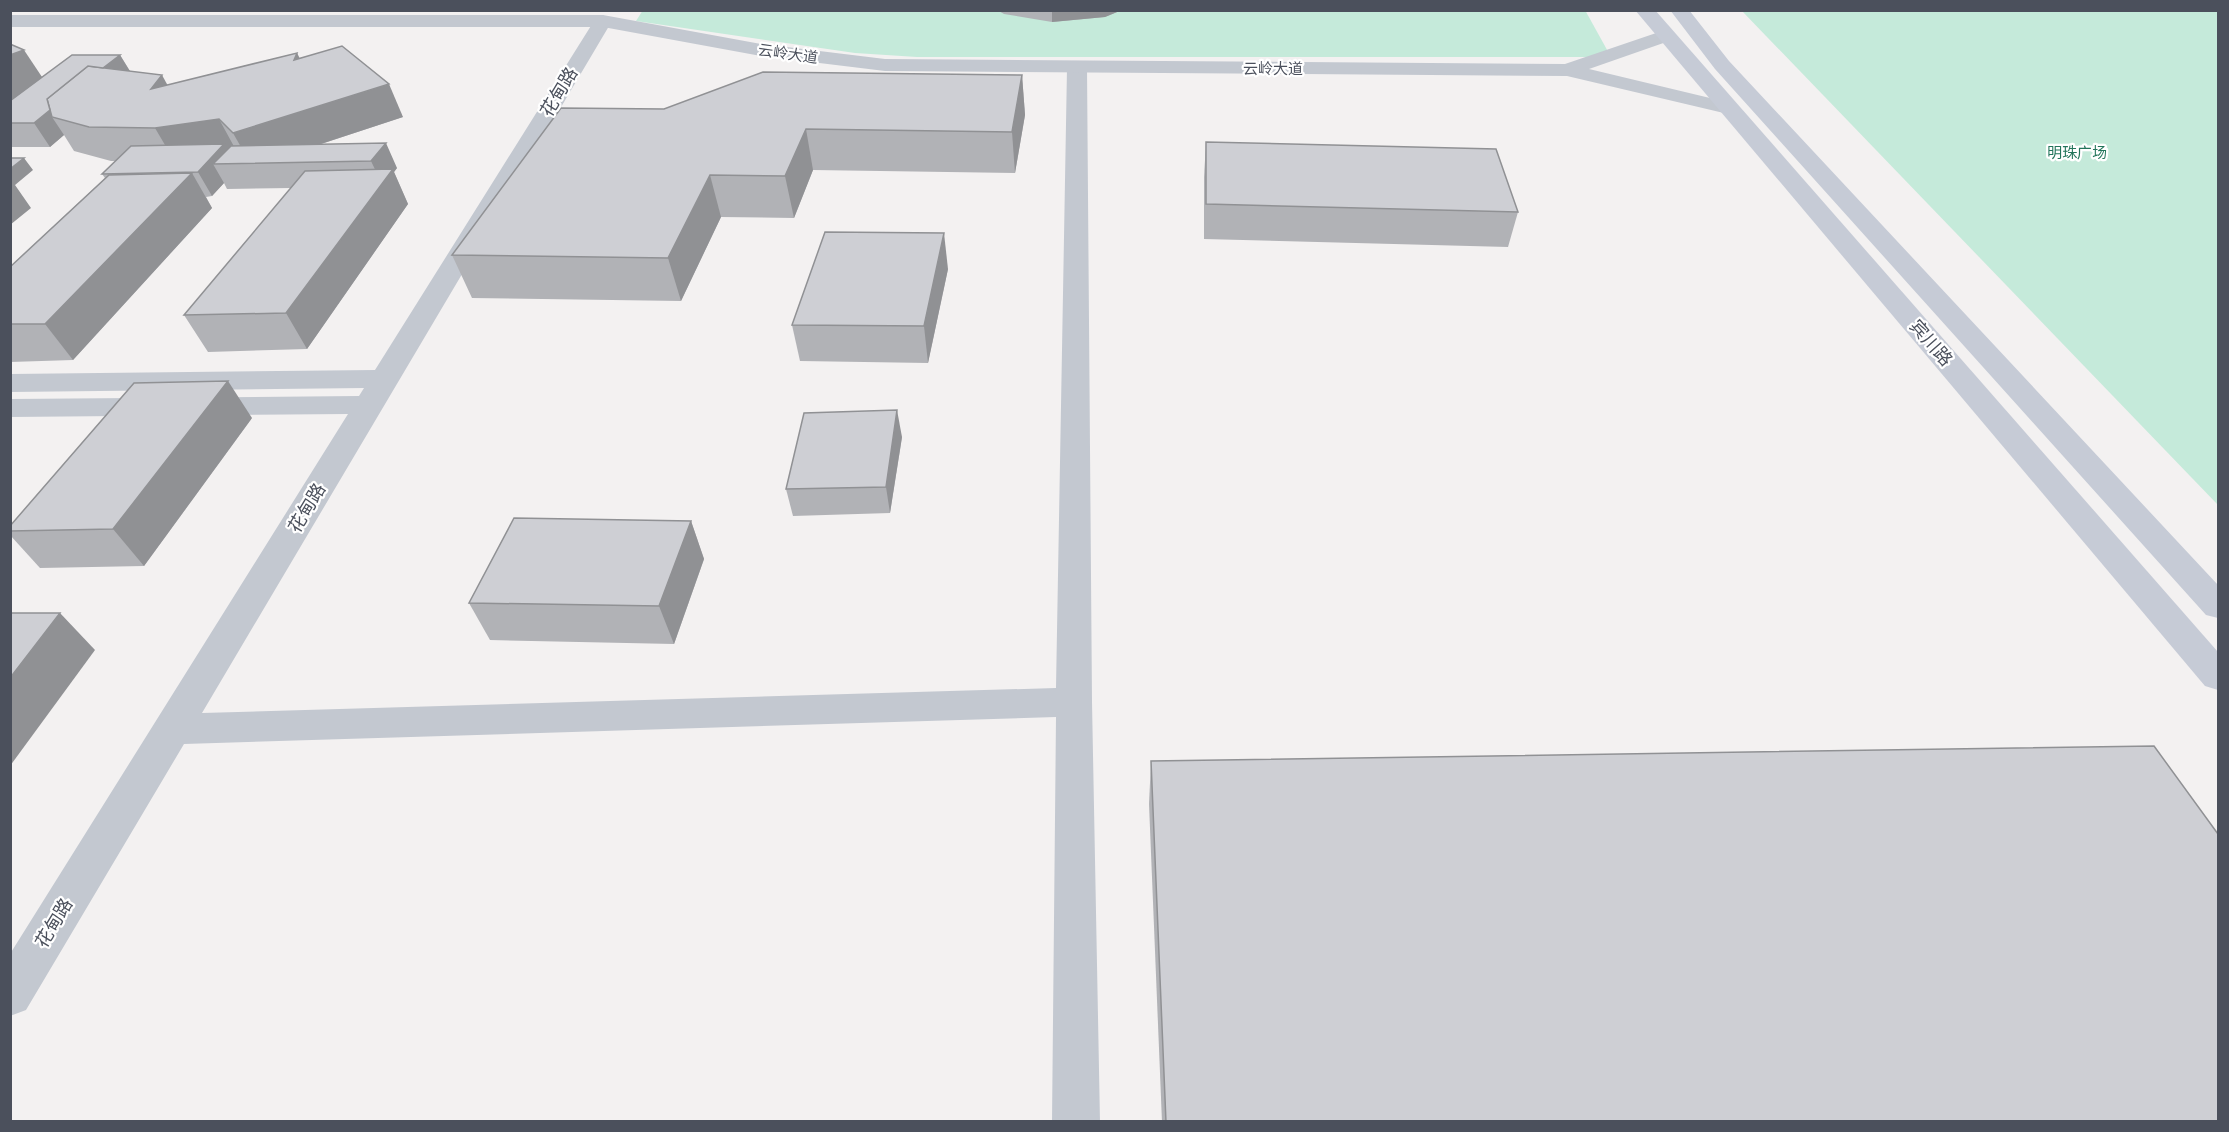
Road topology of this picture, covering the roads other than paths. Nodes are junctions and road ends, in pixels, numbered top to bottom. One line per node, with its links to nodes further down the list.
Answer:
1 (1644, 10): 5 (main road, 宾川路)
2 (1679, 10): 12 (main road, 宾川路)
3 (10, 21): 4 (street, 云岭大道)
4 (603, 21): 6 (street, 云岭大道); 10 (street, 花甸路)
5 (1665, 36): 7 (street); 8 (main road, 宾川路)
6 (1077, 68): 7 (street, 云岭大道); 14 (street)
7 (1567, 70): 8 (street)
8 (1728, 108): 13 (main road, 宾川路)
9 (10, 383): 10 (street)
10 (377, 392): 11 (street); 15 (street, 花甸路)
11 (10, 408)
12 (2218, 606)
13 (2218, 676)
14 (1074, 702): 15 (street); 17 (street)
15 (172, 729): 16 (street, 花甸路)
16 (10, 995)
17 (1076, 1122)

